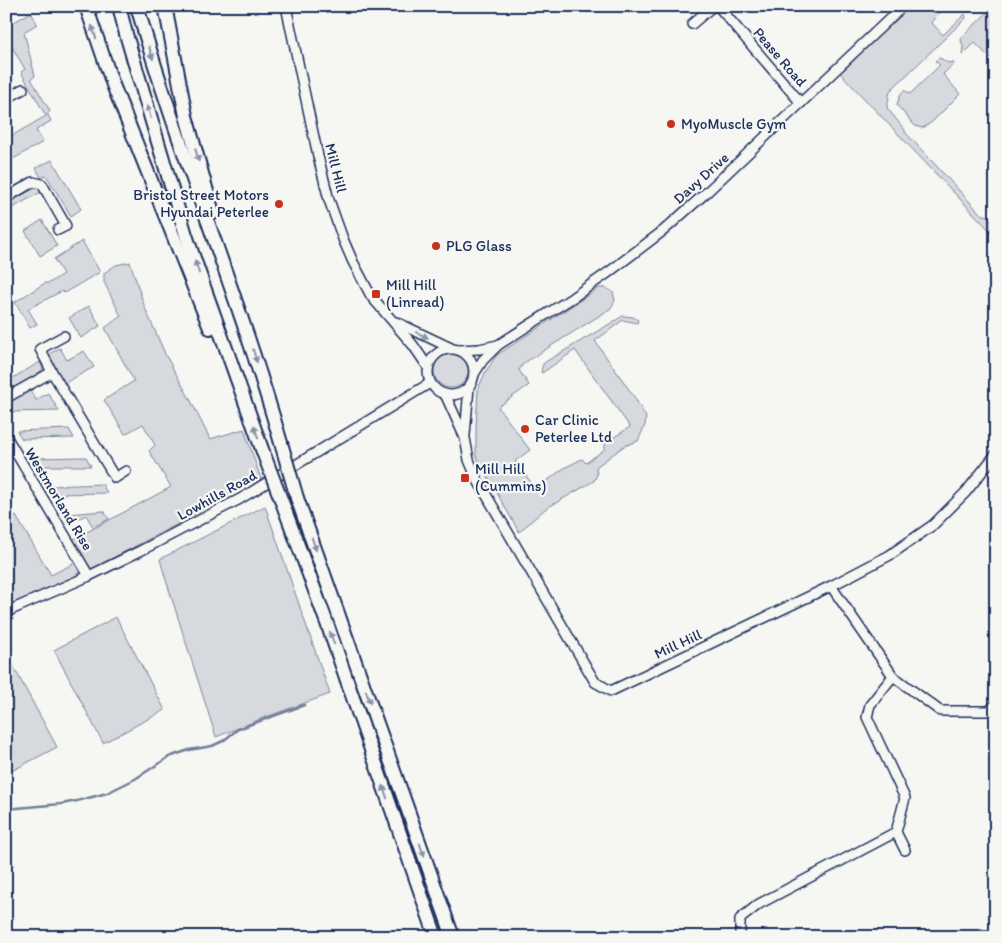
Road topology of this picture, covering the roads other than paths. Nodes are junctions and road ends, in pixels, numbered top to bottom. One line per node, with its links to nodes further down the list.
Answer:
1 (86, 6): 27 (highway, one-way to 1)
2 (120, 6): 27 (highway, one-way to 2)
3 (137, 6): 15 (highway, one-way to 15)
4 (165, 6): 15 (highway, one-way to 15)
5 (286, 6): 16 (street, Mill Hill)
6 (713, 6): 9 (street)
7 (718, 6): 12 (street, Pease Road)
8 (903, 6): 12 (street, Davy Drive)
9 (692, 24)
10 (23, 89): 11 (street)
11 (6, 99)
12 (801, 103): 18 (street, Davy Drive)
13 (6, 198): 14 (street)
14 (58, 230)
15 (238, 310): 40 (highway, one-way to 40, bridge)
16 (394, 321): 19 (street, Mill Hill, one-way to 19); 20 (street, Mill Hill)
17 (64, 336): 21 (street)
18 (498, 345): 19 (street, Davy Drive); 22 (street, Davy Drive)
19 (455, 349): 20 (street); 22 (street)
20 (428, 367): 23 (street)
21 (52, 372): 26 (street); 31 (street)
22 (474, 374): 24 (street)
23 (430, 382): 25 (street); 32 (street, Lowhills Road)
24 (469, 387): 25 (street); 29 (street, Mill Hill)
25 (445, 394): 29 (street, Mill Hill)
26 (6, 398)
27 (249, 412): 39 (highway, one-way to 27, bridge)
28 (6, 436): 32 (street, Westmorland Rise)
29 (465, 438): 33 (street, Mill Hill)
30 (996, 454): 33 (street, Mill Hill)
31 (126, 471)
32 (89, 576): 34 (street, Lowhills Road)
33 (831, 586): 35 (street)
34 (6, 612)
35 (893, 676): 36 (street); 37 (street)
36 (996, 704)
37 (896, 832): 38 (street); 41 (street)
38 (905, 850)
39 (436, 937)
40 (453, 937)
41 (740, 937)

